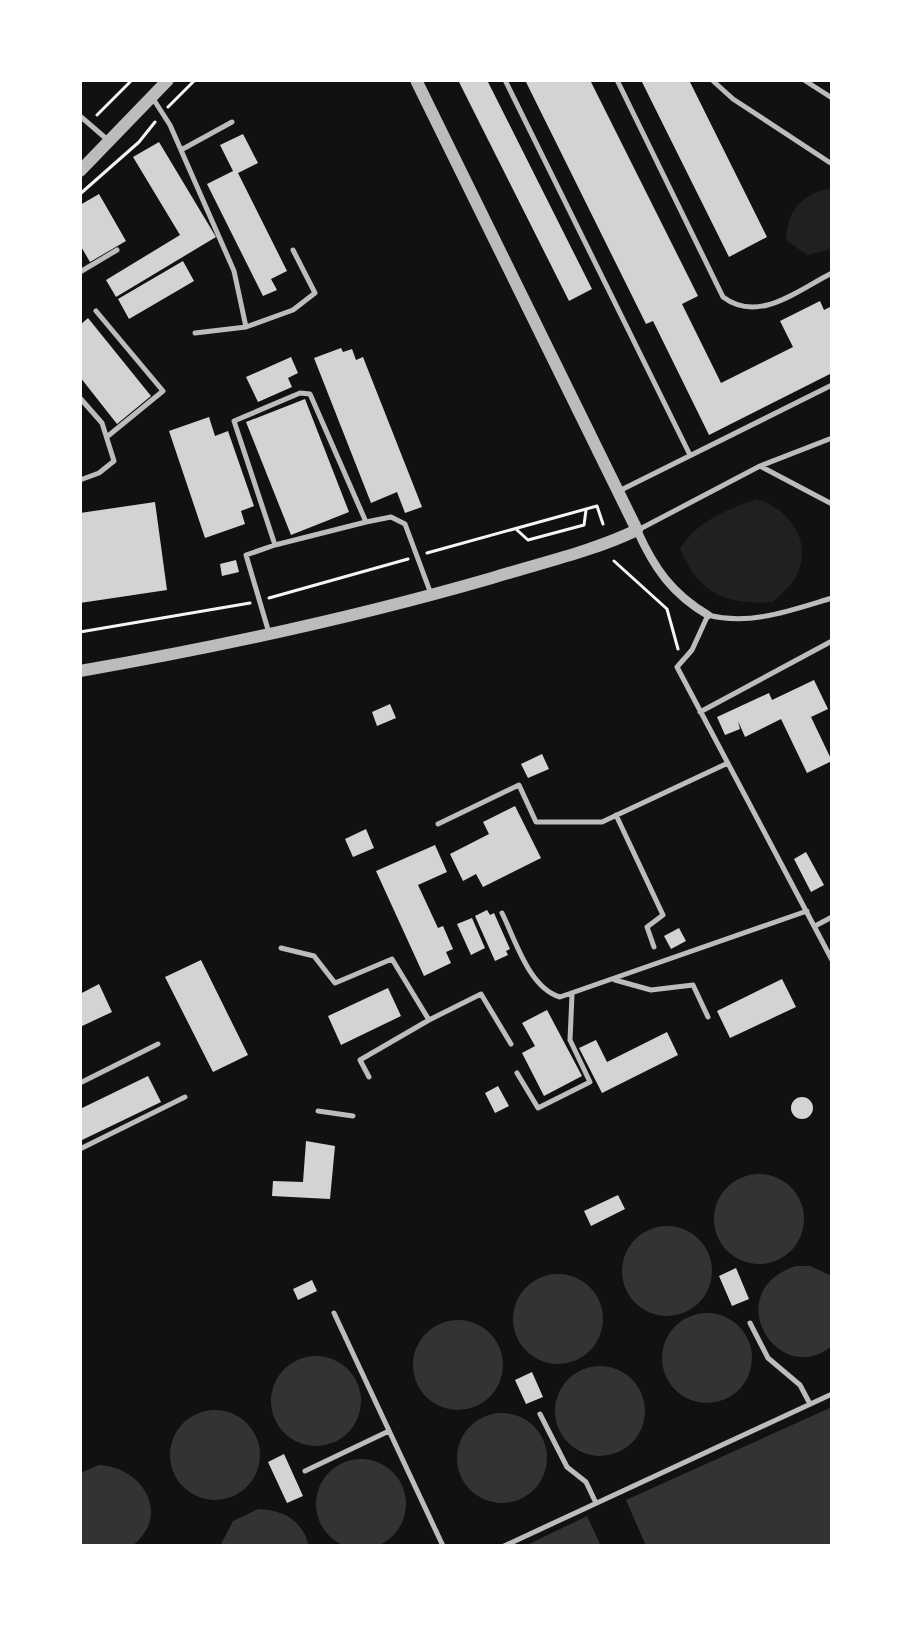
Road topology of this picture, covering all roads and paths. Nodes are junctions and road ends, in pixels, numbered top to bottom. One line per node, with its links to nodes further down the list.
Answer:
1 (132, 80): 14 (path)
2 (168, 80): 9 (street)
3 (195, 80): 11 (path)
4 (416, 80): 34 (street)
5 (505, 80): 31 (lane)
6 (617, 80): 23 (lane)
7 (712, 80): 17 (lane)
8 (804, 80): 10 (lane)
9 (152, 97): 11 (lane); 15 (street)
10 (832, 98)
11 (162, 113): 16 (lane); 19 (path)
12 (80, 116): 14 (lane)
13 (232, 122): 16 (lane)
14 (88, 124): 15 (lane)
15 (110, 142): 18 (street)
16 (181, 150): 25 (lane)
17 (832, 164)
18 (80, 171)
19 (80, 194)
20 (117, 250): 22 (lane)
21 (293, 250): 25 (lane)
22 (80, 272)
23 (832, 273)
24 (96, 311): 29 (lane)
25 (246, 327): 26 (lane)
26 (195, 333)
27 (832, 385): 31 (lane)
28 (80, 398): 29 (lane)
29 (108, 436): 33 (lane)
30 (832, 438): 32 (lane)
31 (690, 455): 34 (lane)
32 (760, 466): 35 (lane); 40 (lane)
33 (80, 480)
34 (620, 491): 40 (street)
35 (832, 504)
36 (586, 510): 38 (path); 39 (path); 39 (path)
37 (366, 522): 41 (lane); 41 (lane); 42 (lane)
38 (603, 524)
39 (515, 529): 42 (path)
40 (637, 530): 44 (street); 47 (street)
41 (275, 545): 46 (lane)
42 (417, 556): 44 (lane); 46 (path)
43 (614, 561): 51 (path)
44 (431, 595): 49 (street)
45 (832, 598): 47 (lane)
46 (258, 601): 48 (path); 49 (lane)
47 (708, 615): 51 (lane)
48 (80, 632)
49 (269, 634): 52 (street)
50 (832, 641): 53 (lane)
51 (686, 659): 53 (lane)
52 (80, 671)
53 (700, 712): 54 (lane)
54 (728, 763): 55 (lane); 57 (lane)
55 (616, 815): 56 (lane); 61 (lane)
56 (438, 824)
57 (807, 911): 60 (lane); 64 (lane)
58 (502, 913): 65 (lane)
59 (832, 917): 60 (lane)
60 (815, 926): 63 (lane)
61 (654, 947)
62 (281, 948): 67 (lane)
63 (832, 960)
64 (614, 980): 65 (lane); 66 (lane)
65 (572, 995): 70 (lane)
66 (708, 1017)
67 (429, 1020): 69 (lane); 71 (lane)
68 (158, 1044): 72 (lane)
69 (511, 1044)
70 (517, 1073)
71 (369, 1077)
72 (80, 1083)
73 (185, 1097): 76 (lane)
74 (318, 1111): 75 (lane)
75 (353, 1116)
76 (80, 1149)
77 (334, 1313): 82 (lane)
78 (750, 1323): 80 (lane)
79 (832, 1394): 80 (lane)
80 (810, 1404): 84 (lane)
81 (540, 1414): 84 (lane)
82 (389, 1431): 83 (lane); 85 (lane)
83 (305, 1471)
84 (596, 1503): 86 (lane)
85 (443, 1546)
86 (504, 1546)

